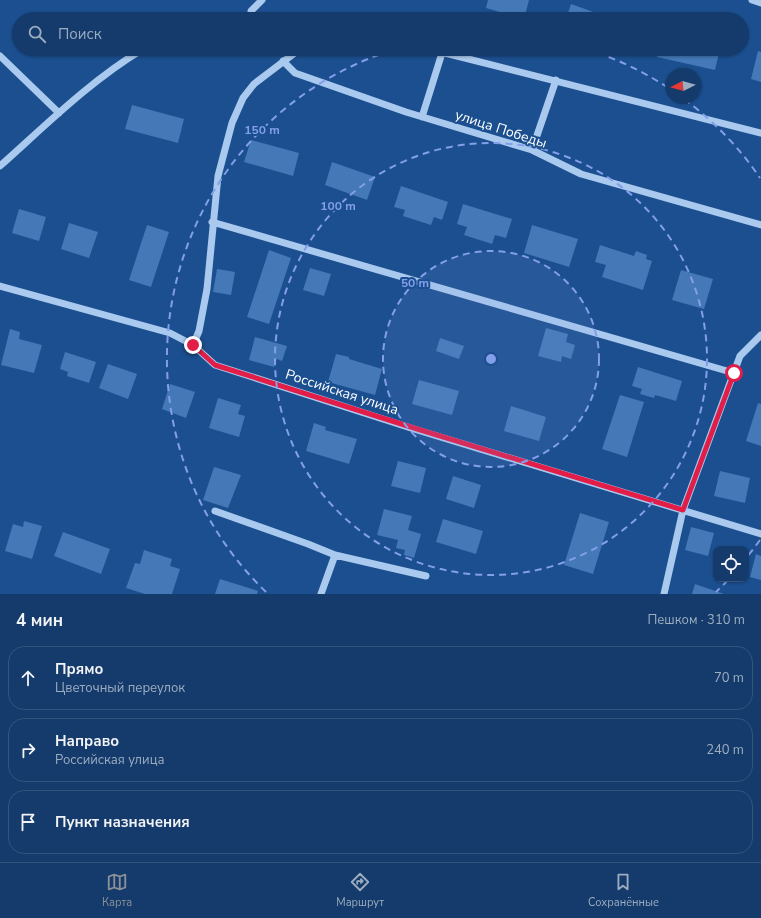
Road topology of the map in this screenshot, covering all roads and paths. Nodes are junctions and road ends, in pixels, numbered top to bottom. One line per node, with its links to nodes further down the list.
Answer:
1 (262, 0): 4 (street)
2 (752, 0): 3 (street)
3 (761, 3)
4 (250, 12)
5 (0, 56): 12 (street)
6 (132, 56): 12 (street)
7 (290, 56): 10 (street)
8 (441, 56): 13 (street)
9 (455, 56): 11 (street)
10 (283, 61): 13 (street, улица Победы); 17 (street)
11 (556, 80): 14 (street); 15 (street)
12 (59, 113): 16 (street)
13 (422, 117): 15 (street, улица Победы)
14 (761, 133)
15 (532, 150): 18 (street, улица Победы)
16 (0, 166)
17 (212, 222): 21 (street); 22 (street)
18 (761, 225)
19 (0, 286): 21 (street, Российская улица)
20 (761, 335): 22 (street)
21 (193, 345): 23 (street, Российская улица)
22 (734, 373): 23 (street)
23 (683, 510): 25 (street, Российская улица); 29 (street)
24 (215, 511): 26 (street)
25 (761, 534)
26 (335, 555): 27 (street); 28 (street)
27 (426, 576)
28 (321, 594)
29 (664, 594)

